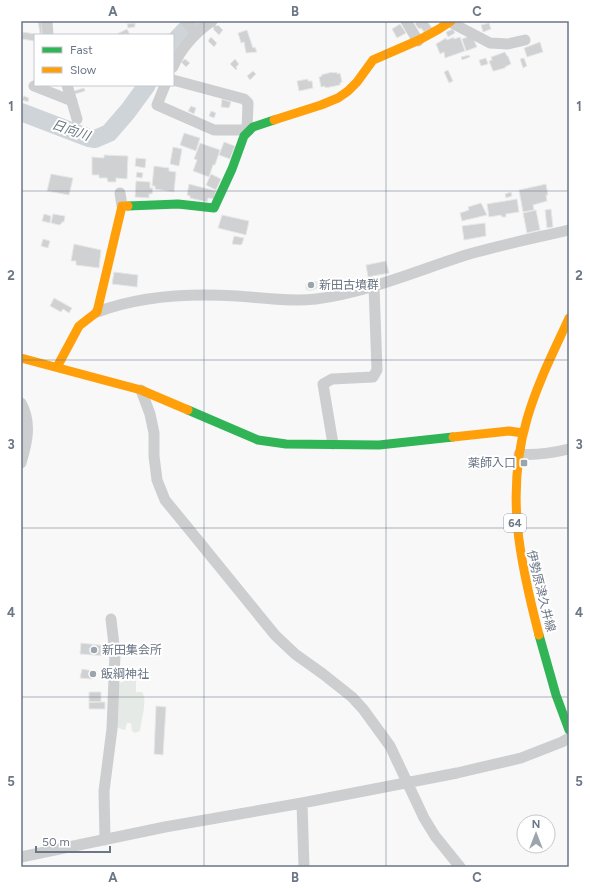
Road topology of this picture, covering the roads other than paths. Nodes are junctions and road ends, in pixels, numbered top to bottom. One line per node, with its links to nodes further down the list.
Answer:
1 (47, 21): 7 (street)
2 (186, 21): 6 (street)
3 (212, 21): 6 (street)
4 (406, 21): 9 (street)
5 (450, 22): 8 (street); 9 (street)
6 (195, 33): 10 (street)
7 (48, 34)
8 (525, 40)
9 (418, 41): 17 (street)
10 (174, 64)
11 (174, 80): 17 (street)
12 (34, 86): 15 (street)
13 (67, 86): 15 (street)
14 (166, 86): 17 (street)
15 (72, 101): 16 (street)
16 (77, 119)
17 (248, 130): 19 (street)
18 (120, 193): 19 (street)
19 (122, 206): 22 (street)
20 (569, 230): 21 (street)
21 (374, 286): 22 (street); 29 (street)
22 (97, 312): 25 (street)
23 (569, 318): 28 (street, 伊勢原津久井線 / 64)
24 (21, 358): 25 (street)
25 (57, 368): 26 (street)
26 (141, 390): 29 (street); 36 (street)
27 (21, 403): 32 (street)
28 (523, 433): 29 (street); 31 (street, 伊勢原津久井線 / 64)
29 (333, 444)
30 (569, 449): 31 (street)
31 (519, 454): 34 (street, 伊勢原津久井線 / 64)
32 (21, 463)
33 (111, 619): 38 (street)
34 (569, 730)
35 (569, 738): 36 (street)
36 (408, 784): 37 (street); 41 (street)
37 (302, 803): 38 (street); 40 (street)
38 (105, 840): 39 (street)
39 (21, 857)
40 (304, 867)
41 (460, 867)

